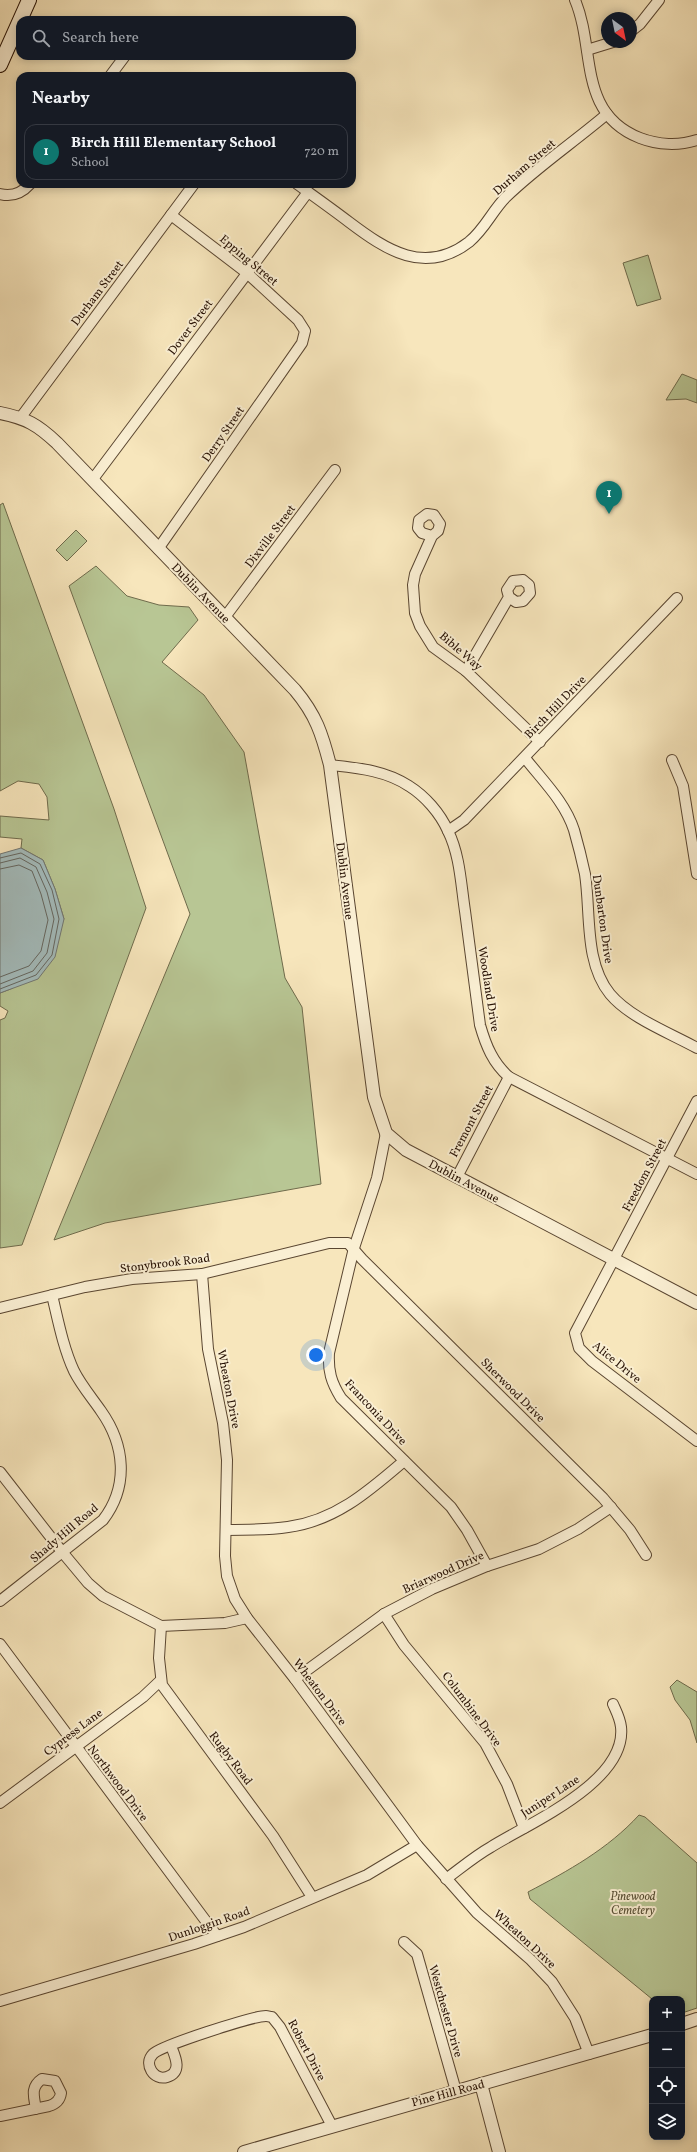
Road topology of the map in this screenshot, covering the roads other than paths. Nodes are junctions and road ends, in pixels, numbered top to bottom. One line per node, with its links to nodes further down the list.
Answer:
1 (29, 0): 4 (main road)
2 (575, 0): 8 (street)
3 (659, 0): 5 (street)
4 (22, 16)
5 (637, 27)
6 (16, 29): 10 (main road)
7 (601, 46): 8 (street)
8 (587, 50): 12 (street)
9 (121, 60): 11 (street)
10 (0, 65)
11 (113, 72)
12 (607, 114): 13 (street); 17 (street, Durham Street)
13 (697, 140)
14 (25, 188): 18 (street)
15 (191, 188): 19 (street, Durham Street)
16 (303, 188): 17 (street, Durham Street)
17 (308, 192): 20 (street, Dover Street)
18 (0, 194)
19 (171, 215): 20 (street, Epping Street); 23 (street, Durham Street)
20 (247, 273): 21 (street, Epping Street); 25 (street, Dover Street)
21 (305, 331): 27 (street, Derry Street)
22 (0, 413): 23 (street, Dublin Avenue)
23 (21, 417): 25 (street, Dublin Avenue)
24 (335, 470): 30 (street, Dixville Street)
25 (92, 479): 27 (street, Dublin Avenue)
26 (432, 536): 31 (street, Bible Way)
27 (158, 549): 30 (street, Dublin Avenue)
28 (510, 597): 31 (street)
29 (678, 598): 32 (street, Birch Hill Drive)
30 (225, 617): 35 (street, Dublin Avenue)
31 (466, 671): 32 (street, Bible Way)
32 (540, 742): 33 (street, Birch Hill Drive)
33 (525, 758): 36 (street, Birch Hill Drive); 38 (street, Dunbarton Drive)
34 (672, 760): 37 (street)
35 (330, 765): 36 (street, Woodland Drive); 41 (street, Dublin Avenue)
36 (448, 831): 39 (street, Woodland Drive)
37 (697, 874)
38 (697, 1048)
39 (509, 1077): 42 (street, Woodland Drive); 44 (street, Fremont Street)
40 (697, 1101): 42 (street, Freedom Street)
41 (386, 1132): 44 (street, Dublin Avenue); 45 (street, Franconia Drive)
42 (668, 1159): 43 (street, Woodland Drive); 46 (street, Freedom Street)
43 (697, 1174)
44 (457, 1177): 46 (street, Dublin Avenue)
45 (354, 1248): 47 (street, Stonybrook Road); 52 (street, Franconia Drive); 54 (street, Sherwood Drive)
46 (613, 1260): 49 (street, Dublin Avenue); 51 (street, Alice Drive)
47 (202, 1274): 48 (street, Stonybrook Road); 55 (street, Wheaton Drive)
48 (52, 1295): 50 (street, Stonybrook Road); 56 (street, Shady Hill Road)
49 (697, 1303)
50 (0, 1308)
51 (697, 1441)
52 (404, 1462): 55 (street); 58 (street, Franconia Drive)
53 (0, 1472): 56 (street)
54 (611, 1507): 57 (street, Sherwood Drive); 58 (street, Briarwood Drive)
55 (226, 1530): 61 (street, Wheaton Drive)
56 (63, 1553): 59 (street, Shady Hill Road); 62 (street)
57 (646, 1555)
58 (487, 1566): 60 (street, Briarwood Drive)
59 (0, 1601)
60 (384, 1614): 64 (street, Briarwood Drive); 69 (street, Columbine Drive)
61 (247, 1618): 62 (street); 64 (street, Wheaton Drive)
62 (161, 1626): 65 (street, Rugby Road)
63 (0, 1644): 67 (street, Northwood Drive)
64 (295, 1679): 70 (street, Wheaton Drive)
65 (160, 1681): 67 (street, Cypress Lane); 72 (street, Rugby Road)
66 (613, 1704): 69 (street, Juniper Lane)
67 (75, 1747): 68 (street, Cypress Lane); 73 (street, Northwood Drive)
68 (0, 1803)
69 (524, 1828): 71 (street, Juniper Lane)
70 (417, 1845): 71 (street, Wheaton Drive); 72 (street, Dunloggin Road)
71 (446, 1879): 80 (street, Wheaton Drive)
72 (312, 1897): 73 (street, Dunloggin Road)
73 (217, 1936): 75 (street, Dunloggin Road)
74 (404, 1942): 82 (street, Westchester Drive)
75 (0, 2001)
76 (697, 2019): 77 (street)
77 (685, 2023)
78 (649, 2036): 80 (street, Pine Hill Road)
79 (171, 2046): 85 (street, Robert Drive)
80 (589, 2054): 81 (street, Pine Hill Road)
81 (481, 2084): 82 (street, Pine Hill Road); 87 (street)
82 (456, 2091): 85 (street, Pine Hill Road)
83 (36, 2109): 84 (street)
84 (0, 2116)
85 (332, 2126): 86 (street, Pine Hill Road)
86 (244, 2152)
87 (500, 2152)

